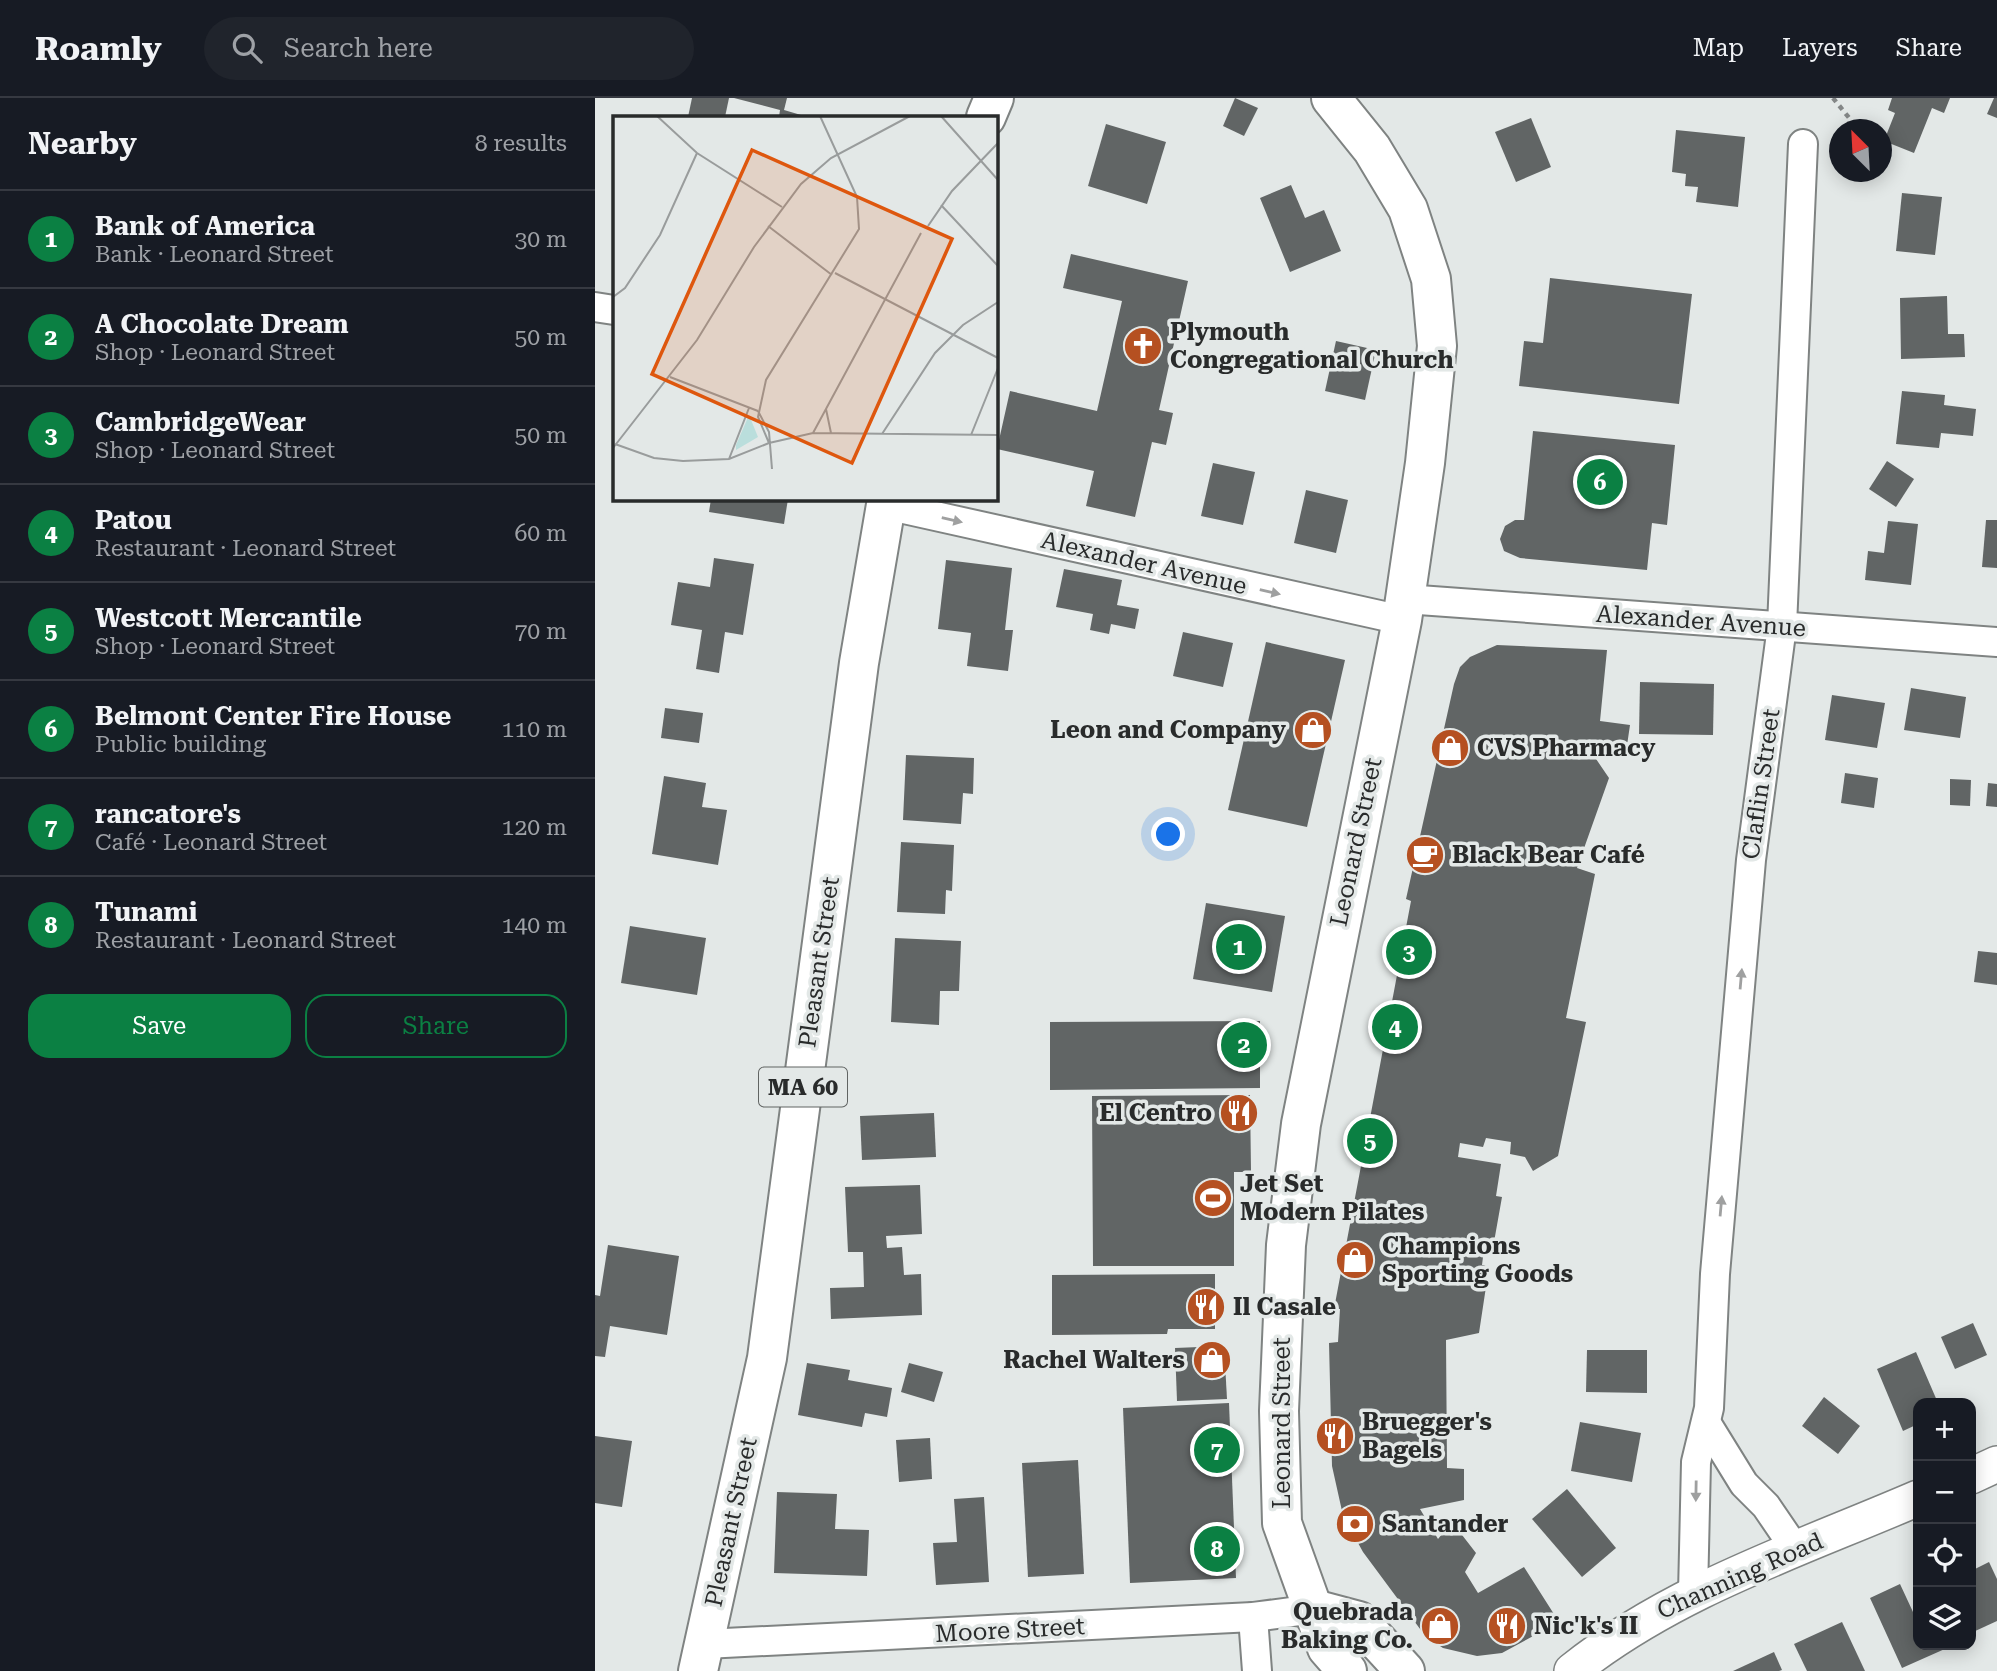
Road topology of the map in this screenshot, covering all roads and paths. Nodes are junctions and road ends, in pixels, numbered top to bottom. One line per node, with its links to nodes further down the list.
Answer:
1 (994, 98): 4 (main road)
2 (1331, 98): 10 (main road, Leonard Street)
3 (1833, 98): 5 (path)
4 (986, 116)
5 (1850, 119)
6 (1803, 144): 11 (street, Claflin Street)
7 (595, 307): 8 (street)
8 (613, 310)
9 (887, 502): 10 (street, Alexander Avenue, one-way to 10); 21 (main road, Pleasant Street / MA 60)
10 (1403, 610): 11 (street, Alexander Avenue); 19 (main road, Leonard Street)
11 (1782, 625): 12 (street, Alexander Avenue); 13 (street, Claflin Street, one-way to 11)
12 (1997, 642)
13 (1707, 1424): 17 (street); 18 (street, Claflin Street, one-way to 18)
14 (1997, 1464): 15 (street)
15 (1976, 1474)
16 (1913, 1500): 17 (street, Channing Road)
17 (1796, 1550): 18 (street, Channing Road)
18 (1693, 1594): 25 (street, Channing Road)
19 (1314, 1609): 20 (street, Moore Street); 23 (main road, Leonard Street); 24 (main road)
20 (1252, 1617): 21 (street, Moore Street); 22 (street)
21 (701, 1657)
22 (1257, 1671)
23 (1347, 1671)
24 (1405, 1671)
25 (1572, 1671)

